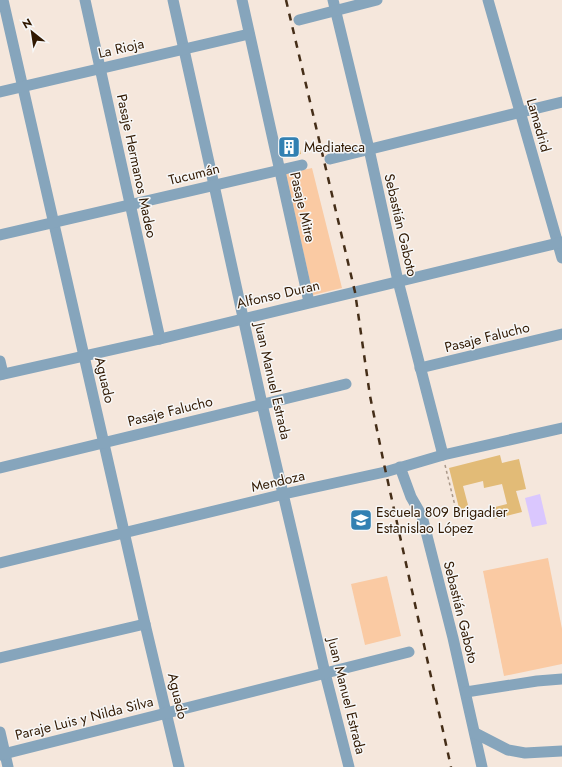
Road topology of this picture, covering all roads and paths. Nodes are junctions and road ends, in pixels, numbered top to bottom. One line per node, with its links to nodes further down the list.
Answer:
1 (3, 0): 12 (street, Aguado)
2 (85, 0): 11 (street, Pasaje Hermanos Madeo)
3 (173, 0): 10 (street, Juan Manuel Estrada)
4 (242, 0): 9 (street, Pasaje Mitre)
5 (377, 0): 7 (street)
6 (488, 0): 15 (street, Lamadrid)
7 (335, 5): 8 (street); 16 (street, Sebastián Gaboto)
8 (299, 20)
9 (249, 34): 10 (street, La Rioja); 19 (street, Pasaje Mitre)
10 (184, 49): 11 (street, La Rioja); 20 (street, Juan Manuel Estrada)
11 (101, 69): 12 (street, La Rioja); 21 (street, Pasaje Hermanos Madeo)
12 (23, 87): 13 (street, La Rioja); 22 (street, Aguado)
13 (0, 92)
14 (562, 102): 15 (street)
15 (520, 112): 16 (street); 24 (street, Lamadrid)
16 (369, 149): 17 (street); 26 (street, Sebastián Gaboto)
17 (330, 159)
18 (302, 165): 19 (street, Tucumán)
19 (280, 170): 20 (street, Tucumán); 27 (street, Pasaje Mitre)
20 (214, 185): 21 (street, Tucumán); 28 (street, Juan Manuel Estrada)
21 (131, 206): 22 (street, Tucumán); 30 (street, Pasaje Hermanos Madeo)
22 (54, 224): 23 (street, Tucumán); 31 (street, Aguado)
23 (0, 236)
24 (560, 242): 25 (street, Lamadrid); 26 (street, Alfonso Duran)
25 (562, 258)
26 (398, 282): 27 (street, Alfonso Duran); 33 (street, Sebastián Gaboto)
27 (309, 302): 28 (street, Alfonso Duran)
28 (243, 318): 30 (street, Alfonso Duran); 36 (street, Juan Manuel Estrada)
29 (562, 334): 33 (street, Pasaje Falucho)
30 (160, 339): 31 (street, Alfonso Duran)
31 (84, 356): 34 (street, Alfonso Duran); 38 (street, Aguado)
32 (0, 361): 34 (street)
33 (420, 368): 39 (street, Sebastián Gaboto)
34 (2, 375)
35 (346, 384): 36 (street, Pasaje Falucho)
36 (262, 404): 38 (street, Pasaje Falucho); 42 (street, Juan Manuel Estrada)
37 (562, 428): 39 (street, Mendoza)
38 (104, 443): 40 (street, Pasaje Falucho); 44 (street, Aguado)
39 (443, 455): 41 (street, Mendoza); 43 (path)
40 (0, 468)
41 (400, 468): 42 (street, Mendoza); 51 (street, Sebastián Gaboto)
42 (284, 494): 44 (street, Mendoza); 49 (street, Juan Manuel Estrada)
43 (458, 518)
44 (125, 533): 45 (street, Mendoza); 46 (street, Aguado)
45 (0, 563)
46 (145, 624): 48 (street); 52 (street, Aguado)
47 (409, 652): 49 (street, Paraje Luis y Nilda Silva)
48 (0, 658)
49 (325, 673): 52 (street, Paraje Luis y Nilda Silva); 59 (street, Juan Manuel Estrada)
50 (562, 679): 51 (street)
51 (466, 692): 54 (street, Sebastián Gaboto)
52 (166, 713): 56 (street, Paraje Luis y Nilda Silva); 58 (street, Aguado)
53 (0, 732): 56 (street)
54 (475, 733): 55 (street); 60 (street, Sebastián Gaboto)
55 (562, 751)
56 (2, 754): 57 (street)
57 (8, 767)
58 (179, 767)
59 (349, 767)
60 (482, 767)

